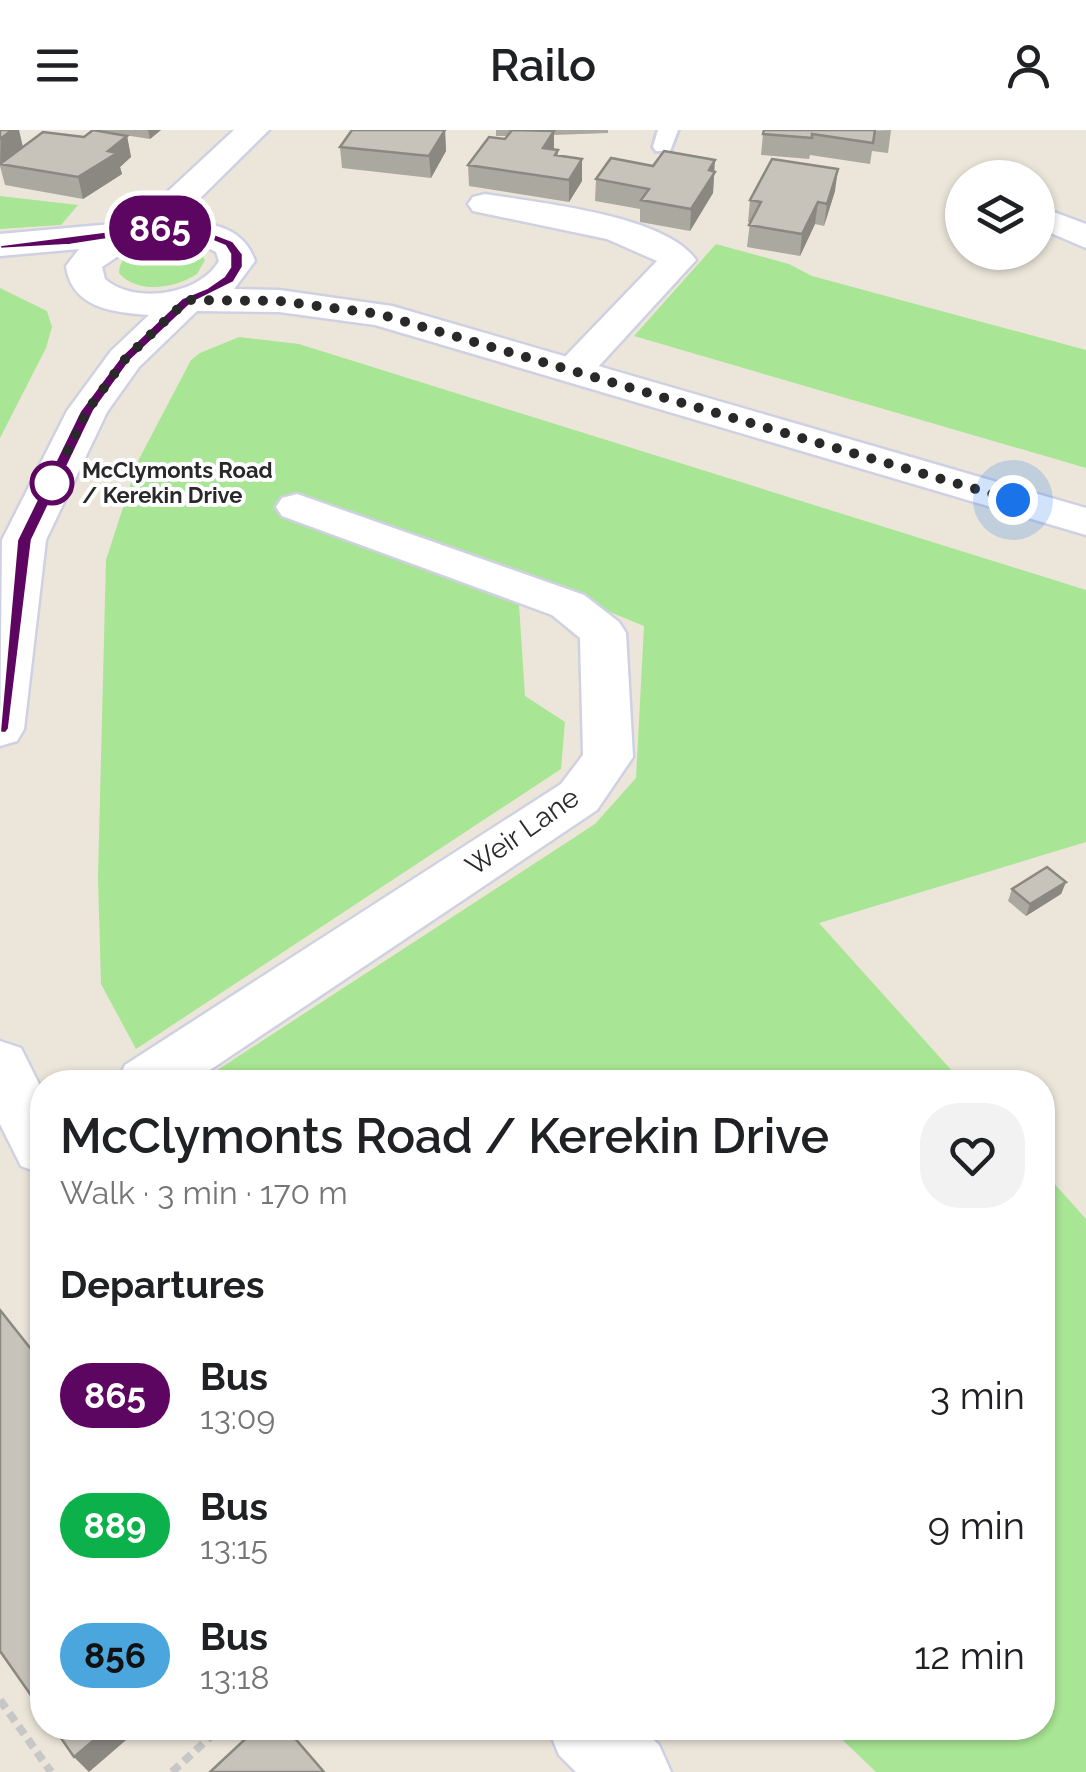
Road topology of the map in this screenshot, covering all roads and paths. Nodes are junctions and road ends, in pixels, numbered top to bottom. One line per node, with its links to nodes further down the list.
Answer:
1 (253, 130): 5 (street)
2 (262, 130): 8 (street)
3 (485, 204): 13 (street)
4 (1055, 223): 6 (street)
5 (137, 232): 7 (street); 8 (street); 10 (street)
6 (1086, 236)
7 (0, 245)
8 (233, 249): 11 (street); 12 (street)
9 (0, 263): 10 (street)
10 (97, 288): 11 (street); 14 (street)
11 (187, 300): 12 (street); 14 (street)
12 (379, 314): 13 (street)
13 (573, 371): 16 (street)
14 (87, 411): 17 (street)
15 (298, 506): 20 (street, Weir Lane)
16 (1086, 522)
17 (8, 592): 18 (street)
18 (0, 729)
19 (0, 1065): 21 (street)
20 (164, 1070)
21 (30, 1124)
22 (0, 1700): 25 (path)
23 (207, 1740): 26 (path)
24 (599, 1740): 27 (street)
25 (51, 1772)
26 (172, 1772)
27 (632, 1772)

